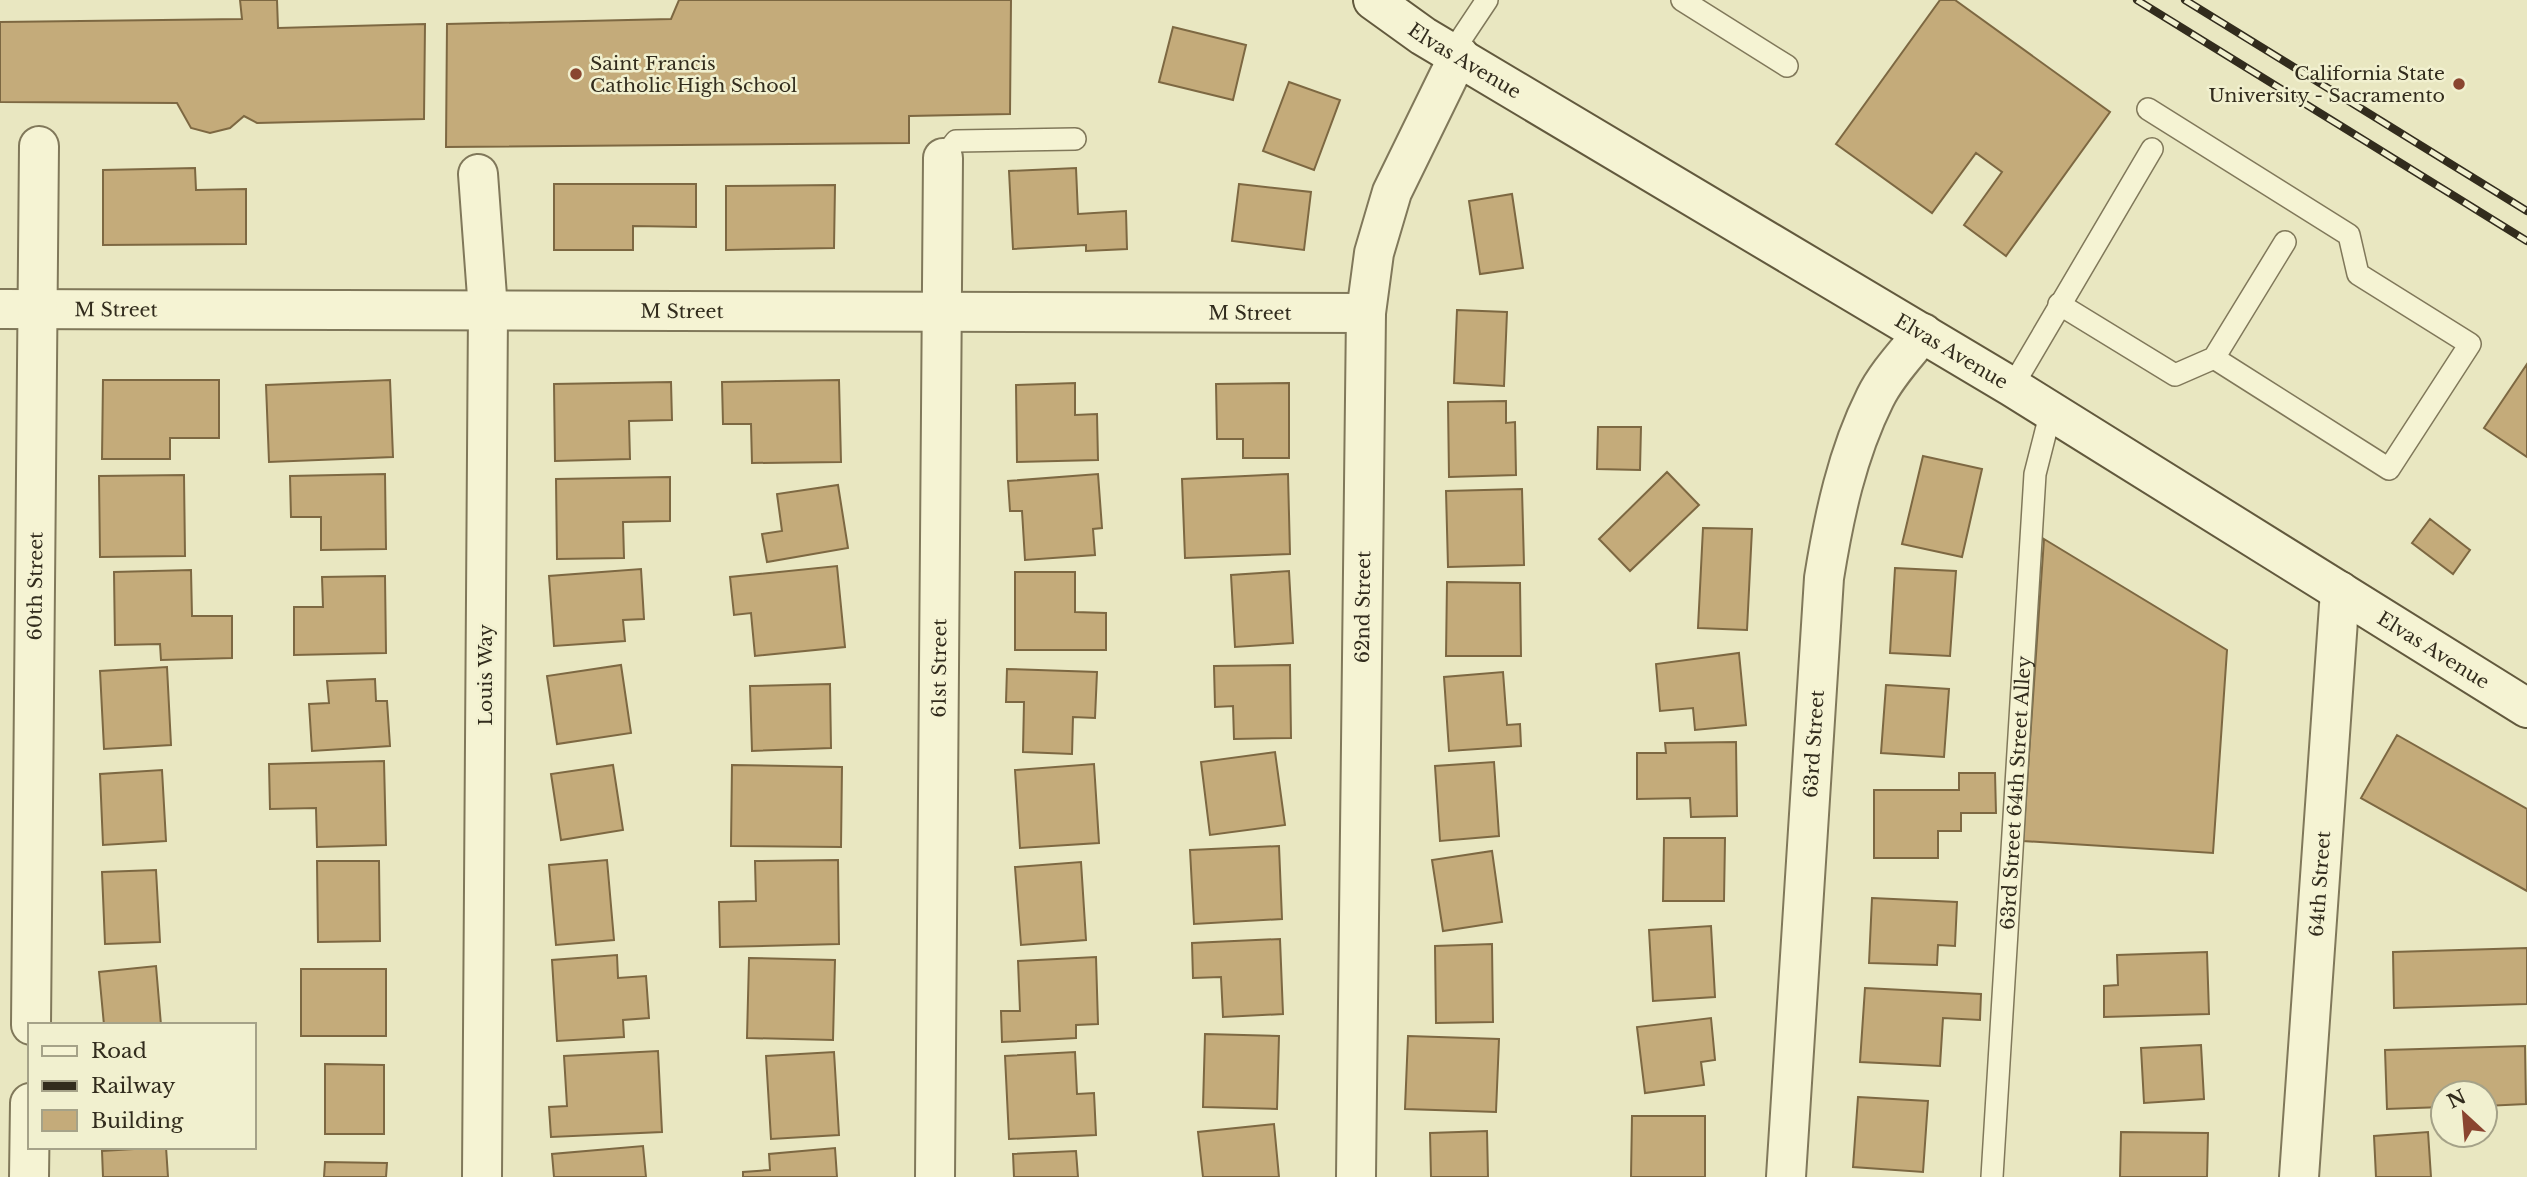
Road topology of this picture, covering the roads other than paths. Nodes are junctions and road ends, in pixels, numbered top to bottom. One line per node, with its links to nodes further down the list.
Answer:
1 (1373, 0): 4 (street, Elvas Avenue)
2 (1487, 0): 4 (lane)
3 (1682, 0): 5 (lane)
4 (1456, 53): 18 (street, 62nd Street); 19 (street, Elvas Avenue)
5 (1787, 66)
6 (2148, 109): 20 (lane)
7 (1076, 139): 10 (lane)
8 (39, 146): 15 (street, 60th Street)
9 (2152, 149): 13 (lane)
10 (943, 158): 17 (street, 61st Street)
11 (478, 174): 16 (street, Louis Way)
12 (2285, 242): 20 (lane)
13 (2059, 304): 20 (lane); 21 (lane)
14 (0, 309): 15 (street, M Street)
15 (39, 309): 16 (street, M Street); 25 (street, 60th Street)
16 (488, 310): 17 (street, M Street); 28 (street, Louis Way)
17 (940, 312): 18 (street, M Street); 29 (street, 61st Street)
18 (1366, 313): 30 (street, 62nd Street)
19 (1923, 333): 21 (street, Elvas Avenue); 31 (street, 63rd Street)
20 (2214, 358)
21 (2012, 387): 22 (street, Elvas Avenue)
22 (2052, 411): 23 (street, Elvas Avenue); 32 (lane, 63rd Street 64th Street Alley)
23 (2340, 591): 24 (street, Elvas Avenue); 33 (street, 64th Street)
24 (2527, 708)
25 (31, 1023)
26 (29, 1149): 27 (street)
27 (29, 1177)
28 (482, 1177)
29 (935, 1177)
30 (1356, 1177)
31 (1786, 1177)
32 (1992, 1177)
33 (2300, 1177)

